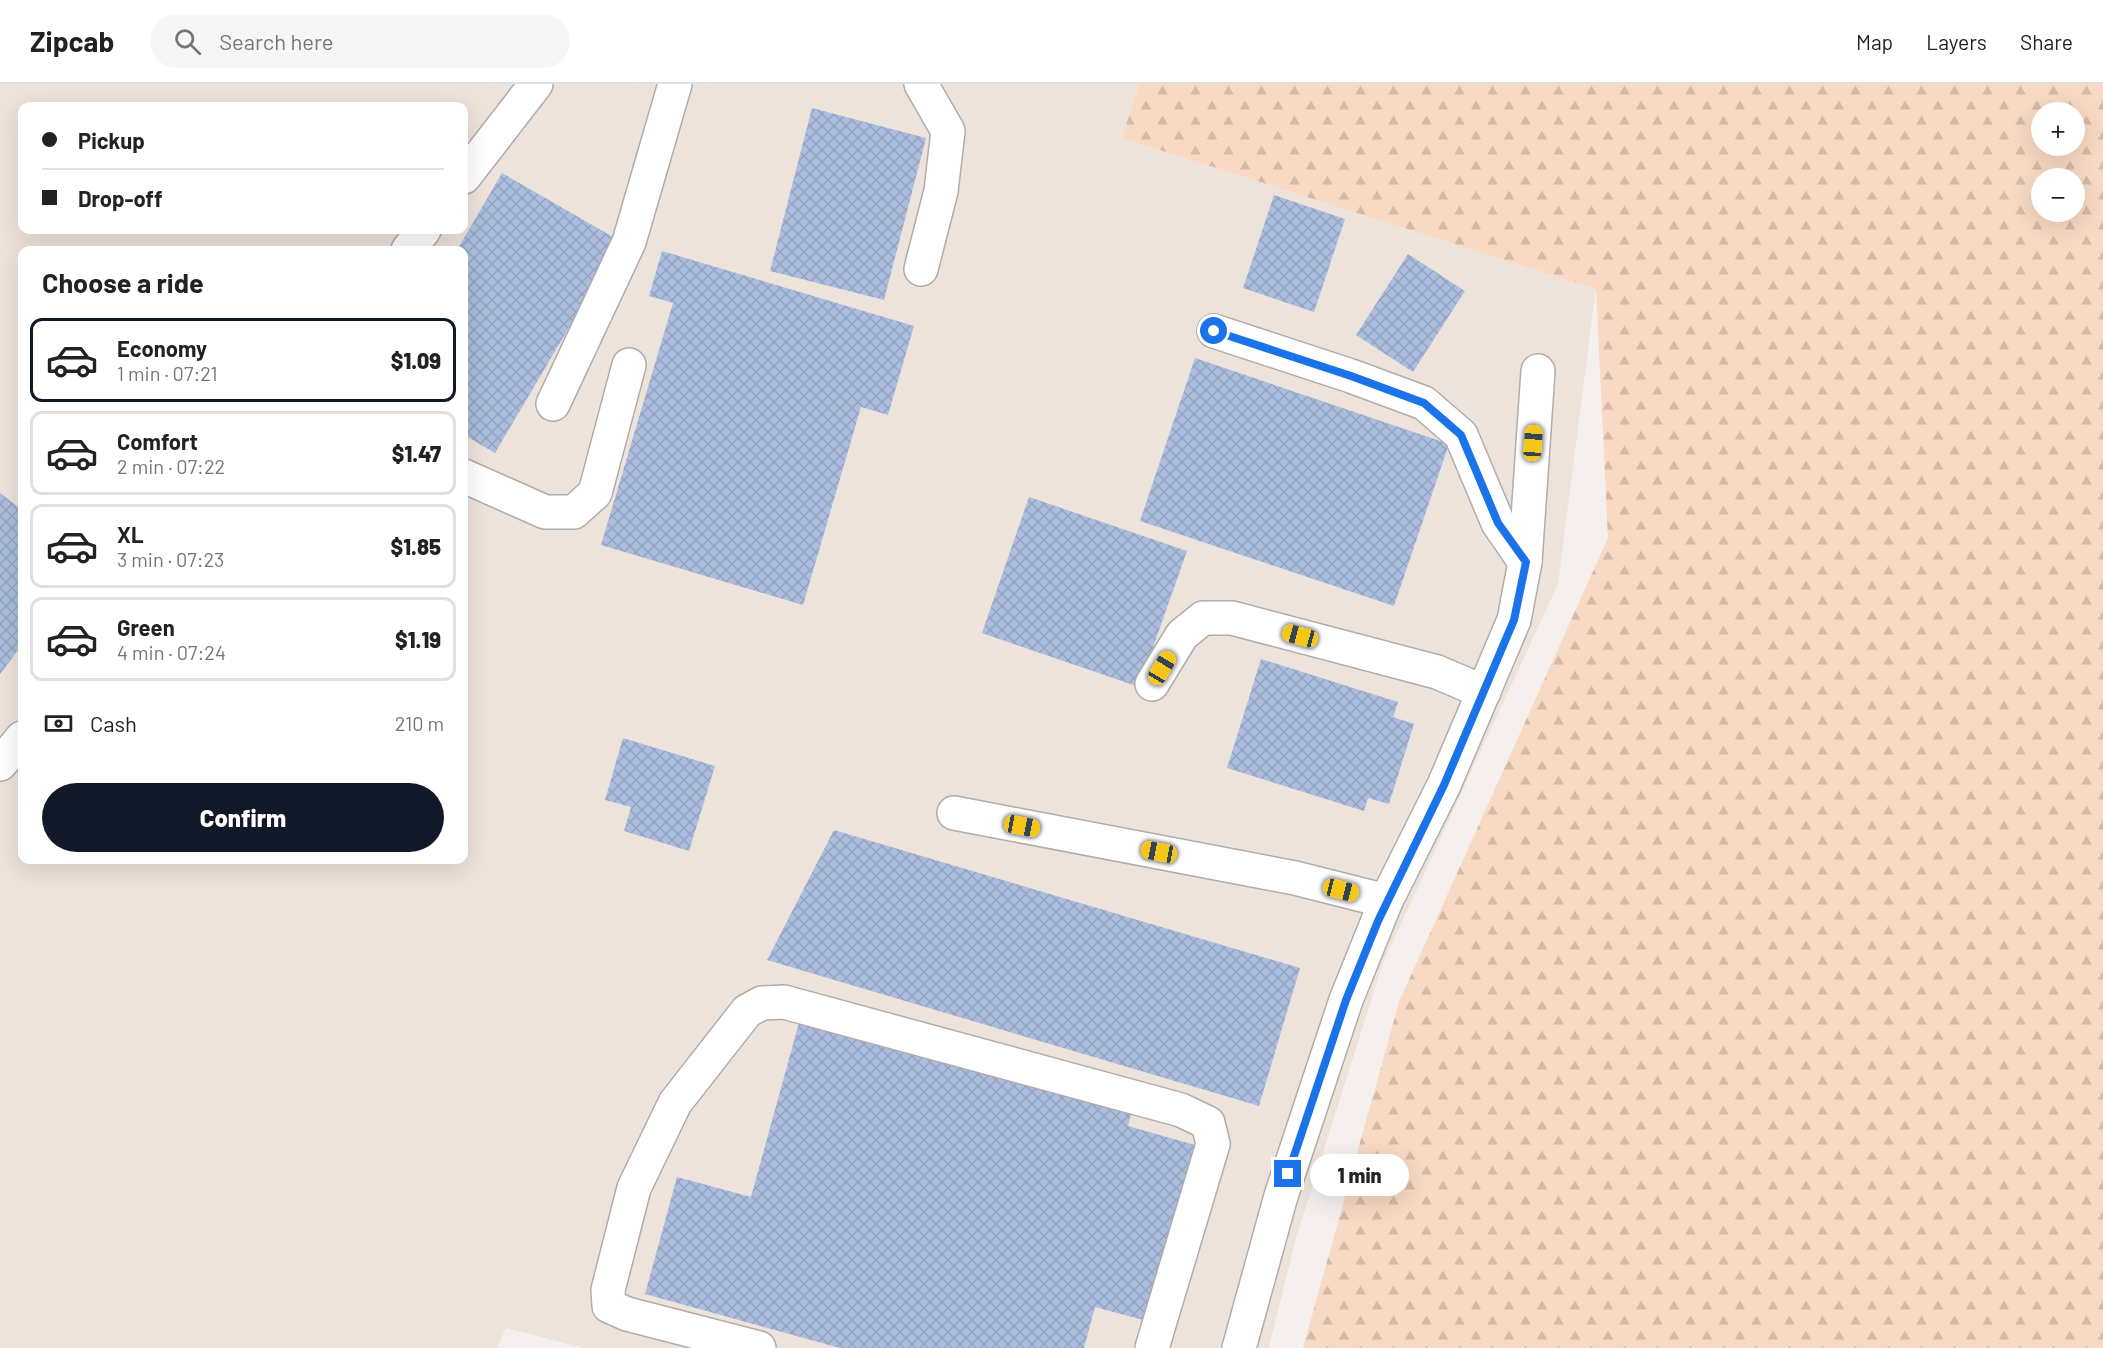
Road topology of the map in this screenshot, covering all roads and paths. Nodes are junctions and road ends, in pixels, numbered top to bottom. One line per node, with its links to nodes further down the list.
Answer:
1 (536, 84): 4 (lane)
2 (675, 84): 11 (lane)
3 (921, 84): 7 (lane)
4 (468, 172)
5 (421, 234): 6 (lane)
6 (411, 246)
7 (921, 269)
8 (1214, 331): 13 (lane)
9 (629, 366): 12 (lane)
10 (1538, 371): 13 (lane)
11 (553, 404)
12 (468, 478)
13 (1526, 562): 15 (lane)
14 (1152, 684): 15 (lane)
15 (1484, 692): 19 (lane)
16 (18, 743): 17 (lane)
17 (0, 764)
18 (954, 813): 19 (lane)
19 (1386, 901): 22 (lane)
20 (759, 1348): 21 (lane)
21 (1152, 1348)
22 (1239, 1348)

